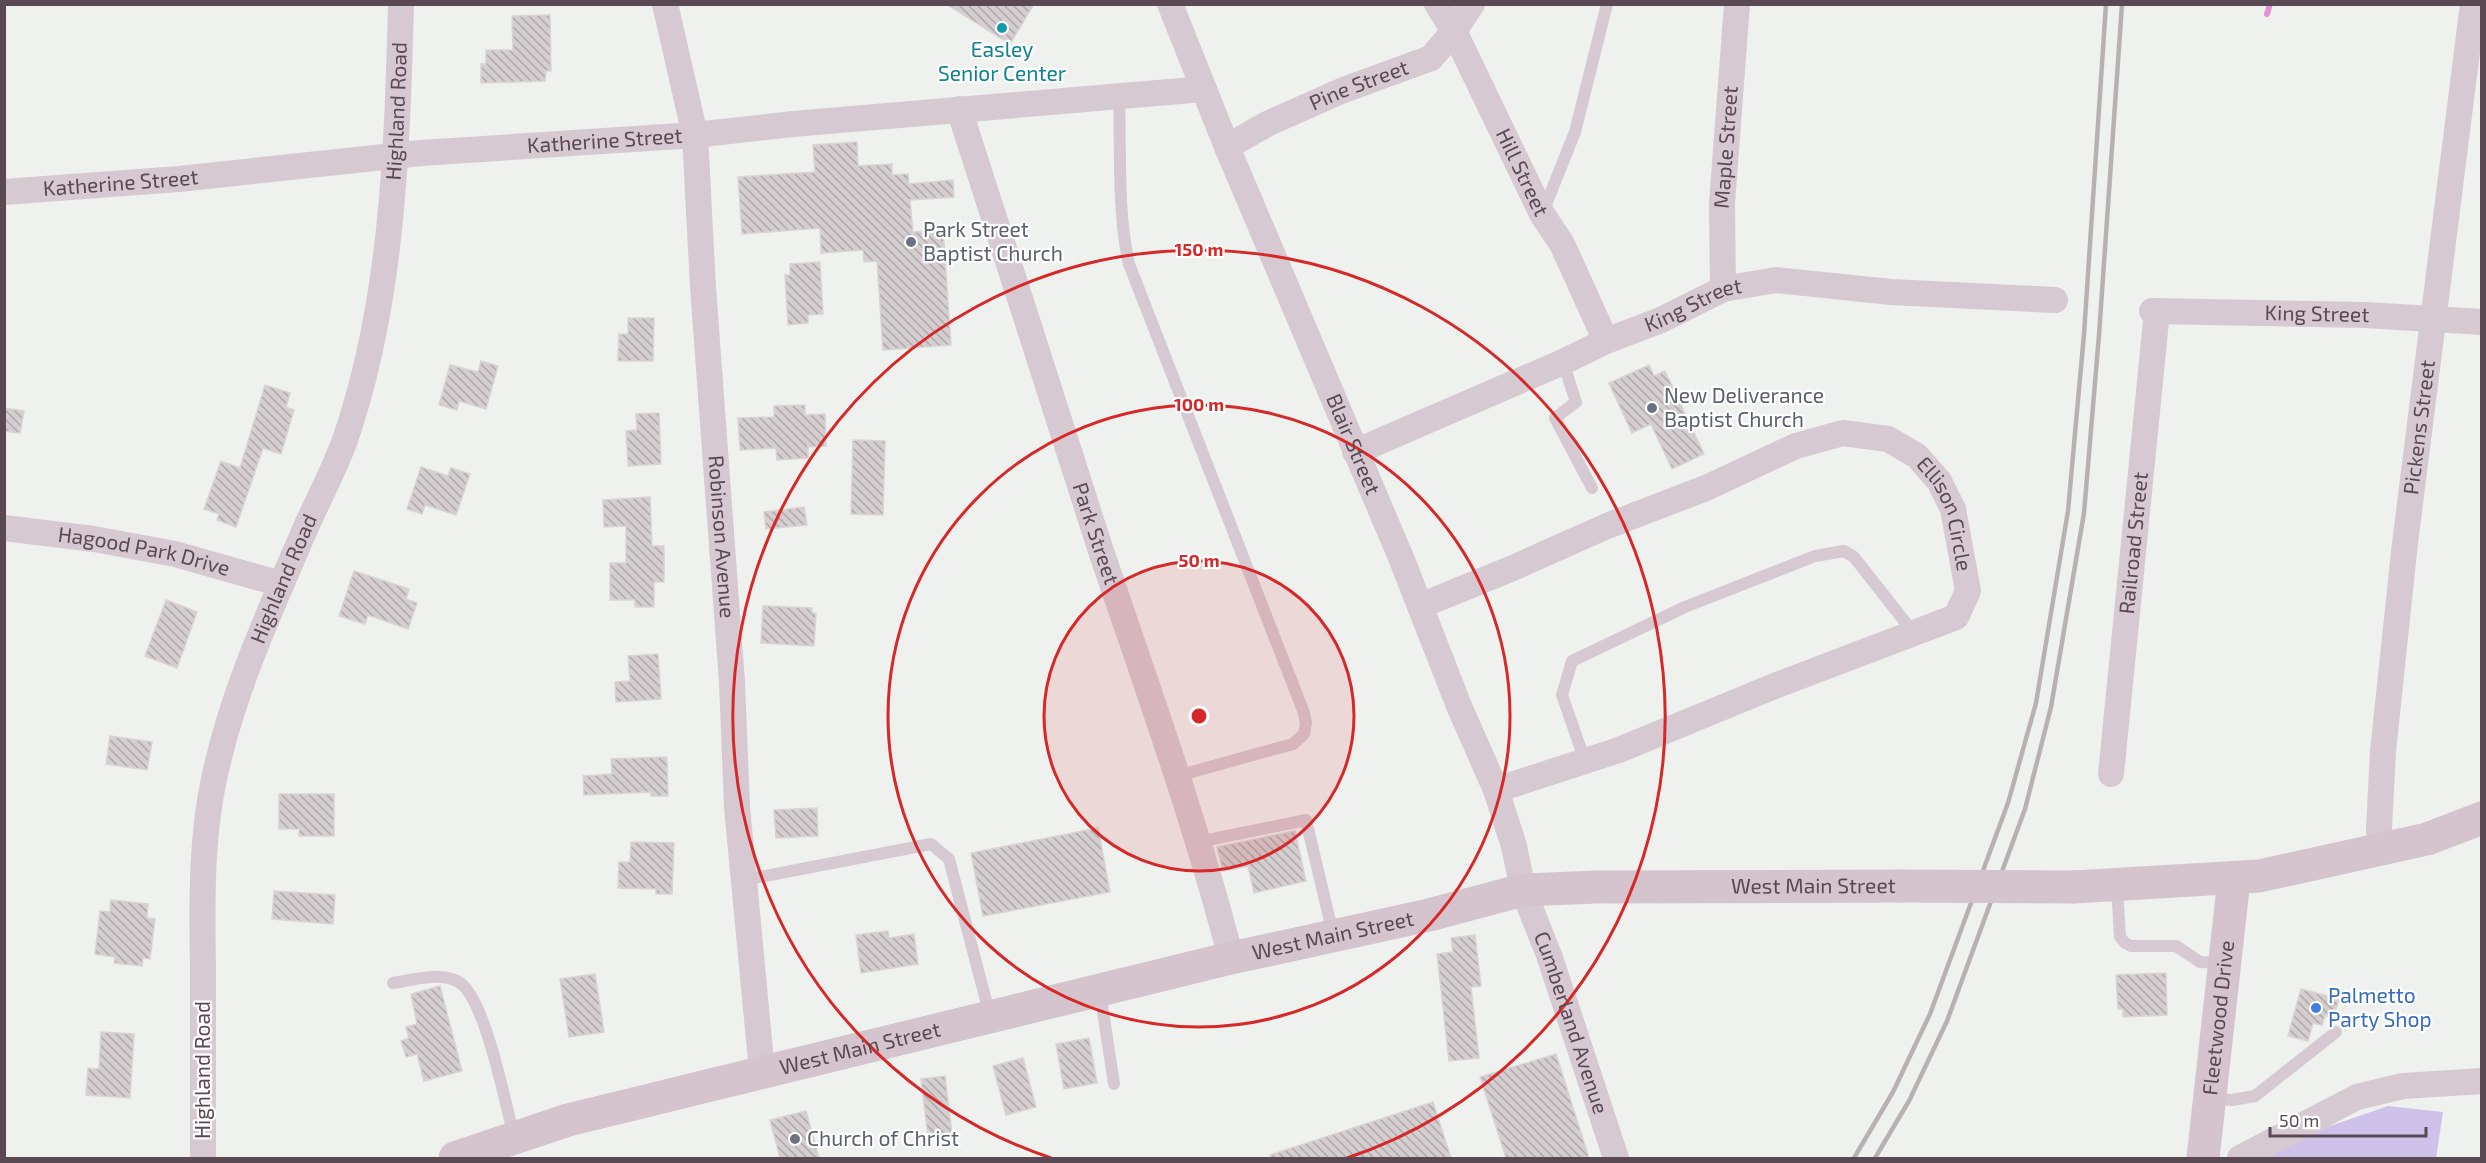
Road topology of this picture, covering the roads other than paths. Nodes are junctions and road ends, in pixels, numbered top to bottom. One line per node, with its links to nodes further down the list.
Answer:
1 (401, 4): 15 (street, Highland Road)
2 (665, 4): 13 (street, Robinson Avenue)
3 (1170, 4): 10 (street, Blair Street)
4 (1437, 4): 9 (street, Hill Street)
5 (1472, 4): 9 (street, Pine Street)
6 (1607, 4): 17 (lane)
7 (1737, 4): 18 (street, Maple Street)
8 (2473, 4): 21 (street, Pickens Street)
9 (1454, 31): 14 (street, Pine Street); 17 (street, Hill Street)
10 (1204, 89): 11 (street, Katherine Street); 14 (street, Blair Street)
11 (1119, 96): 12 (street, Katherine Street); 33 (lane)
12 (959, 109): 13 (street, Katherine Street); 33 (street, Park Street)
13 (695, 135): 15 (street, Katherine Street); 39 (street, Robinson Avenue)
14 (1227, 147): 25 (street, Blair Street)
15 (394, 156): 16 (street, Katherine Street); 28 (street, Highland Road)
16 (4, 192)
17 (1542, 214): 23 (street, Hill Street)
18 (1723, 289): 19 (street, King Street); 23 (street, King Street)
19 (2055, 300)
20 (2154, 311): 21 (street, King Street); 32 (street, Railroad Street)
21 (2434, 318): 22 (street, King Street); 37 (street, Pickens Street)
22 (2481, 322)
23 (1606, 341): 24 (street, King Street)
24 (1563, 362): 25 (street, King Street); 26 (lane)
25 (1355, 452): 29 (street, Blair Street)
26 (1592, 488)
27 (4, 528): 28 (street, Hagood Park Drive)
28 (281, 584): 54 (street, Highland Road)
29 (1420, 606): 30 (street, Ellison Circle); 34 (street, Blair Street)
30 (1913, 632): 31 (street, Ellison Circle); 31 (lane)
31 (1585, 761): 34 (street, Ellison Circle)
32 (2111, 774)
33 (1177, 776): 36 (street, Park Street)
34 (1496, 790): 41 (street, Blair Street)
35 (2481, 818): 37 (main road, West Main Street)
36 (1198, 842): 42 (lane); 43 (street, Park Street)
37 (2381, 851): 38 (main road, West Main Street)
38 (2234, 879): 40 (main road, West Main Street); 44 (main road, Fleetwood Drive)
39 (744, 880): 47 (lane); 49 (street, Robinson Avenue)
40 (2117, 885): 41 (main road, West Main Street, bridge); 44 (lane)
41 (1523, 890): 42 (main road, West Main Street); 56 (street, Cumberland Avenue)
42 (1334, 937): 43 (main road, West Main Street)
43 (1231, 958): 46 (main road, West Main Street)
44 (2224, 963): 52 (main road, Fleetwood Drive)
45 (393, 983): 53 (lane)
46 (1100, 991): 47 (main road, West Main Street); 51 (lane)
47 (990, 1017): 49 (main road, West Main Street)
48 (2336, 1032): 52 (lane)
49 (762, 1072): 53 (main road, West Main Street)
50 (2481, 1081): 58 (street)
51 (1114, 1084)
52 (2210, 1098): 57 (main road, Fleetwood Drive)
53 (514, 1138): 55 (main road, West Main Street)
54 (203, 1158)
55 (455, 1158)
56 (1616, 1158)
57 (2203, 1158)
58 (2240, 1158)

